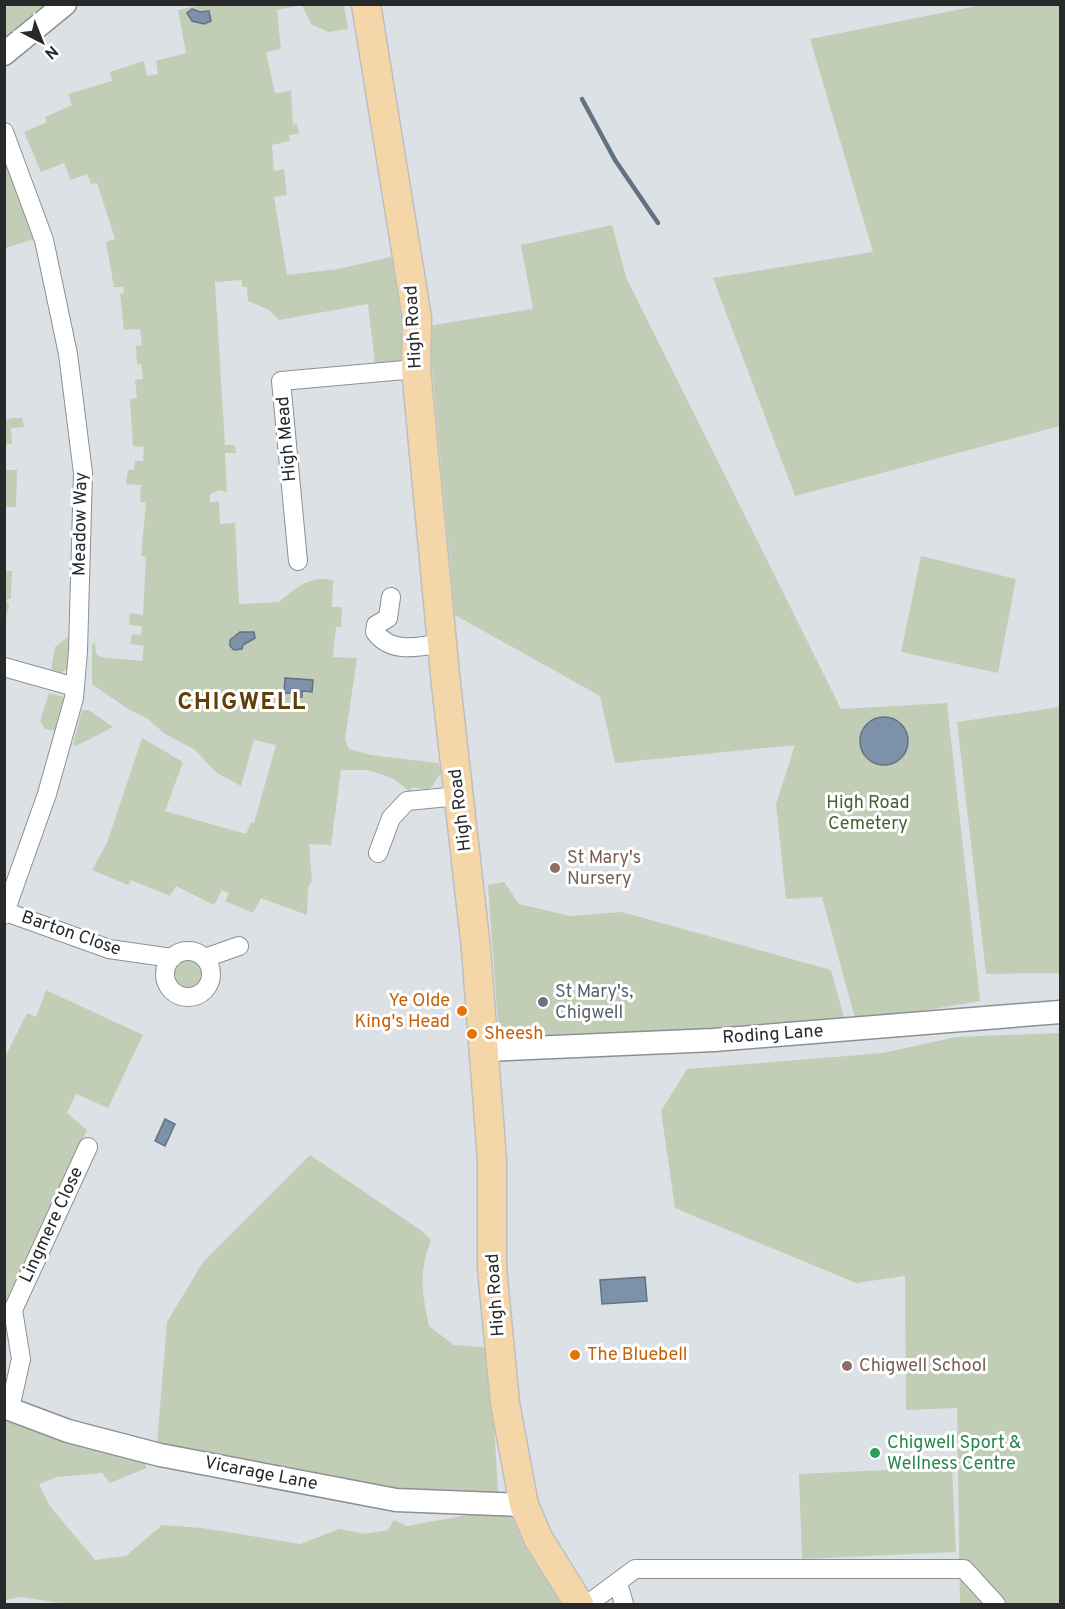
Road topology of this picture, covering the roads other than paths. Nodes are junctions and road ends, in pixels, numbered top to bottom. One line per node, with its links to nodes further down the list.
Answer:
1 (65, 4): 3 (street)
2 (366, 4): 5 (main road, High Road)
3 (4, 54)
4 (4, 132): 10 (street, Meadow Way)
5 (416, 369): 6 (street, High Mead); 8 (main road, High Road)
6 (298, 561)
7 (392, 597): 8 (street)
8 (442, 643): 11 (main road, High Road)
9 (4, 667): 10 (street)
10 (75, 687): 13 (street, Meadow Way)
11 (459, 796): 12 (street); 18 (main road, High Road)
12 (378, 853)
13 (5, 914): 15 (street, Barton Close)
14 (239, 946): 16 (street)
15 (172, 958): 16 (street, Barton Close); 16 (street)
16 (205, 958)
17 (1060, 1012): 18 (street, Roding Lane)
18 (485, 1050): 21 (main road, High Road)
19 (88, 1147): 20 (street, Lingmere Close)
20 (7, 1408): 21 (street, Vicarage Lane)
21 (524, 1504): 23 (main road, High Road)
22 (618, 1583): 24 (street); 25 (street); 26 (street)
23 (579, 1605)
24 (588, 1605)
25 (624, 1605)
26 (996, 1605)

